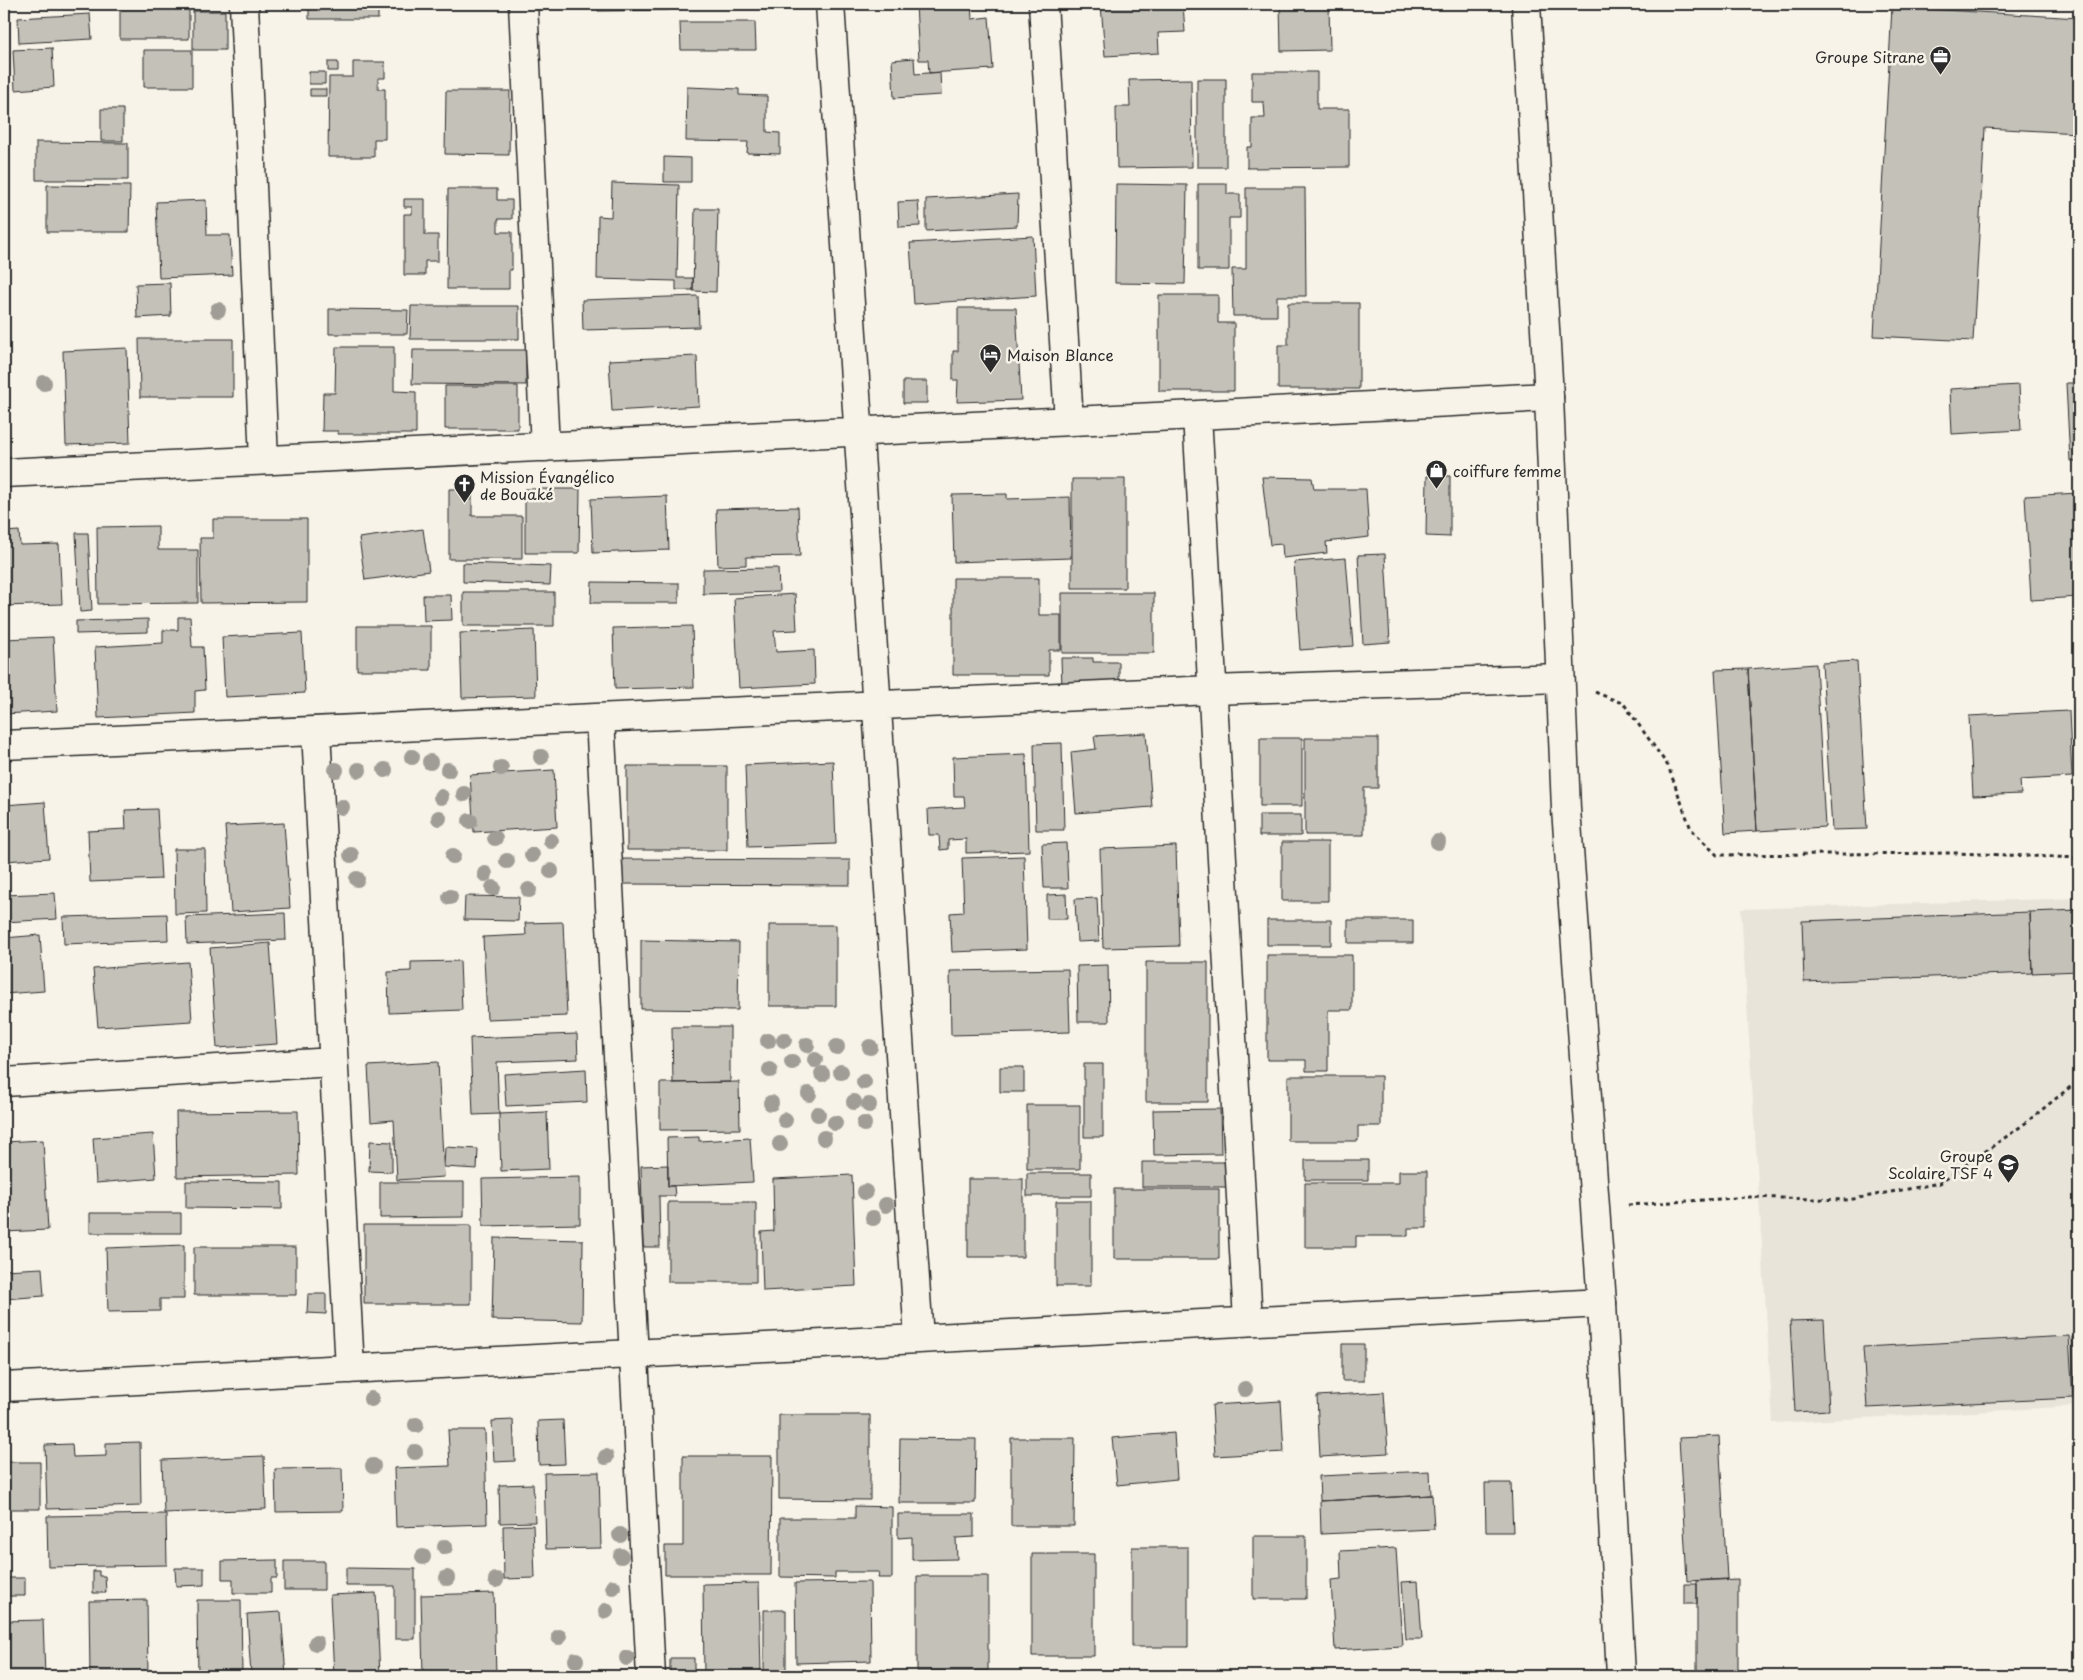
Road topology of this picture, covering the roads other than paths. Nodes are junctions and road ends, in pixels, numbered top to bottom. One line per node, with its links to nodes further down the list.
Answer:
1 (244, 4): 11 (street)
2 (523, 4): 10 (street)
3 (830, 4): 9 (street)
4 (1043, 4): 8 (street)
5 (1526, 4): 6 (street)
6 (1549, 397): 7 (street); 13 (street)
7 (1197, 416): 8 (street); 14 (street)
8 (1069, 422): 9 (street)
9 (859, 432): 10 (street); 15 (street)
10 (545, 447): 11 (street)
11 (264, 460): 12 (street)
12 (4, 473)
13 (1560, 678): 14 (street); 21 (street)
14 (1212, 690): 15 (street); 22 (street)
15 (877, 706): 16 (street); 23 (street)
16 (600, 718): 17 (street); 24 (street)
17 (316, 731): 18 (street); 19 (street)
18 (4, 745)
19 (333, 1062): 20 (street); 25 (street)
20 (4, 1082)
21 (1602, 1303): 22 (street); 28 (street)
22 (1248, 1322): 23 (street)
23 (919, 1339): 24 (street)
24 (633, 1354): 25 (street); 27 (street)
25 (350, 1368): 26 (street)
26 (4, 1387)
27 (651, 1676)
28 (1621, 1676)

